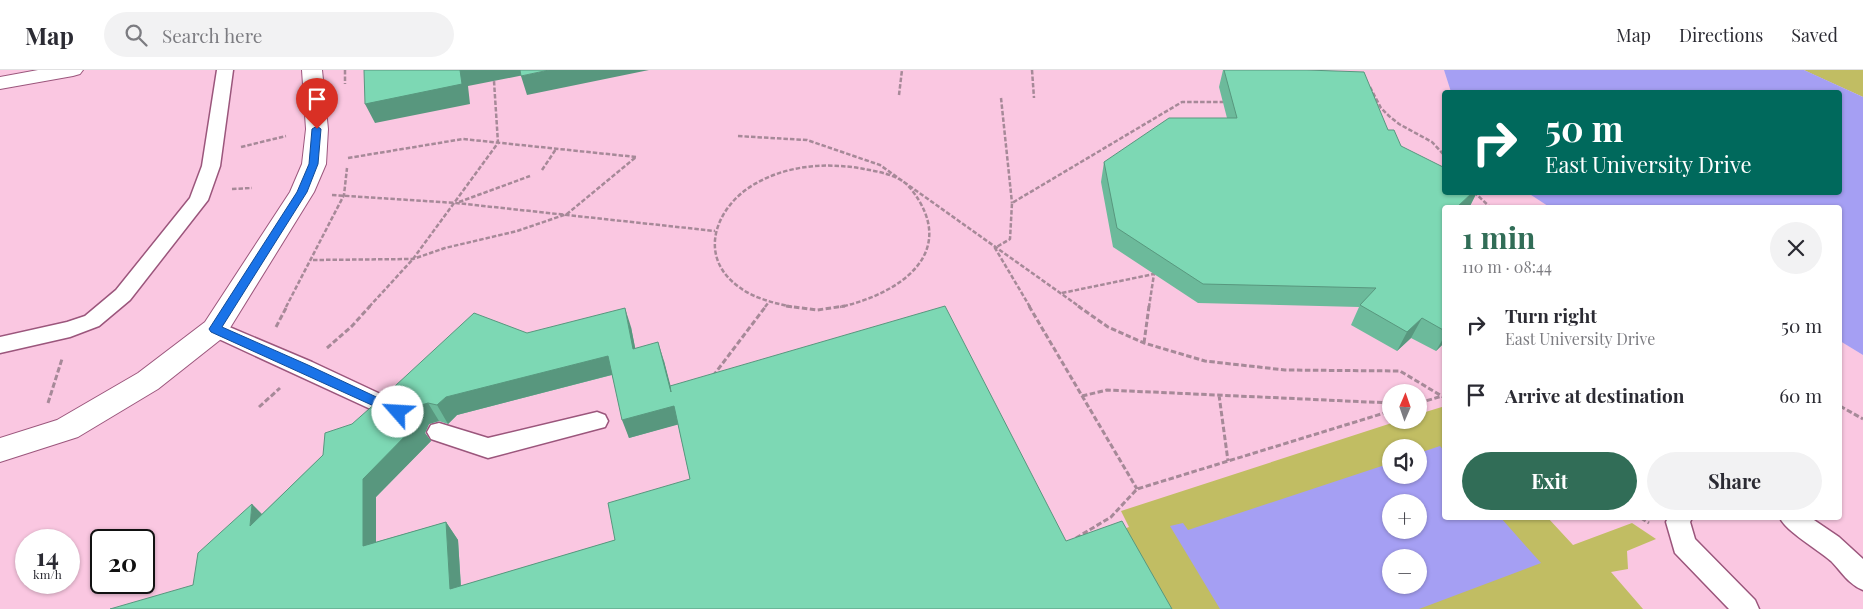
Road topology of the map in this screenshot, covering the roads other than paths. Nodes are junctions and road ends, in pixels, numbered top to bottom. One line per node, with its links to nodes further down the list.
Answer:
1 (73, 70): 4 (street)
2 (225, 70): 6 (lane)
3 (312, 70): 5 (street)
4 (0, 83)
5 (215, 329): 7 (lane); 10 (street)
6 (0, 345)
7 (398, 412)
8 (596, 421): 9 (lane)
9 (439, 432)
10 (0, 450)
11 (1679, 520): 14 (lane)
12 (1795, 520): 13 (lane)
13 (1863, 578)
14 (1746, 609)

